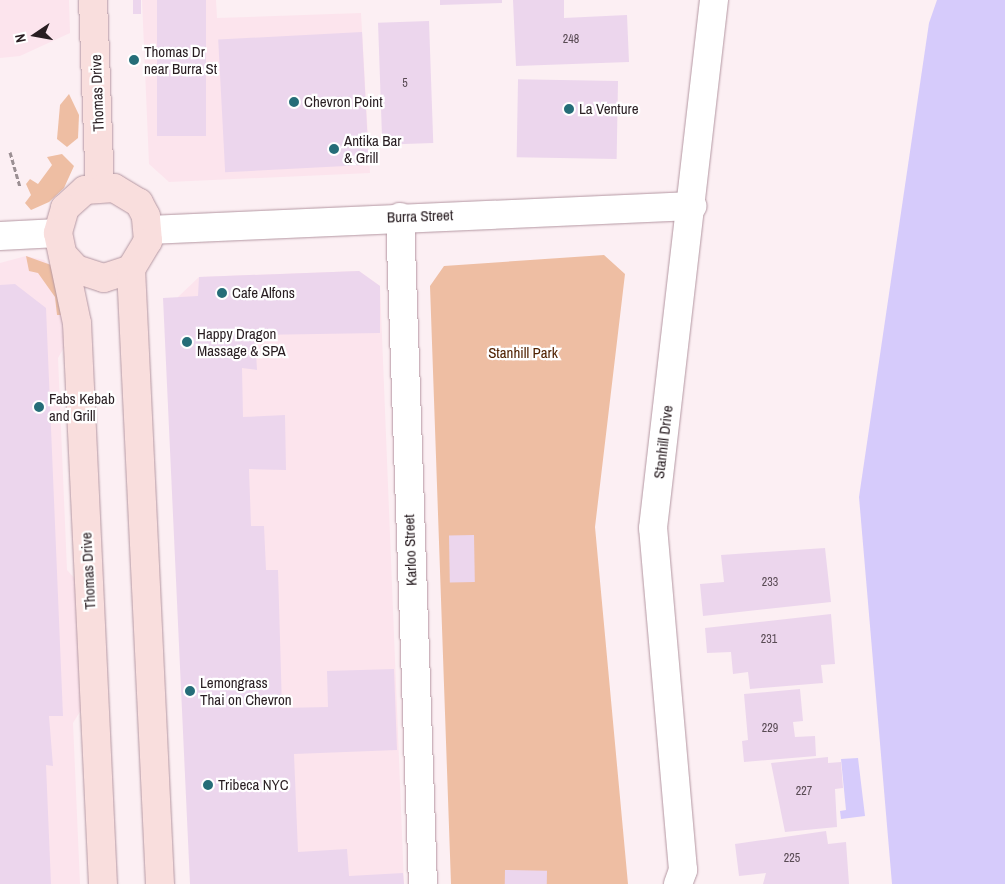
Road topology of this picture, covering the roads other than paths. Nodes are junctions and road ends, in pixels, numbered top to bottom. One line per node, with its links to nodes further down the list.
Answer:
1 (93, 0): 3 (main road, Thomas Drive)
2 (714, 0): 4 (street, Stanhill Drive)
3 (100, 187): 6 (main road); 8 (main road, Thomas Drive)
4 (692, 206): 5 (street, Burra Street); 13 (street, Stanhill Drive)
5 (400, 217): 6 (street, Burra Street); 12 (street, Karloo Street)
6 (149, 230): 9 (main road)
7 (0, 236): 8 (street)
8 (62, 246): 9 (main road); 10 (main road, Thomas Drive)
9 (131, 268): 11 (main road)
10 (103, 884)
11 (160, 884)
12 (423, 884)
13 (678, 884)

